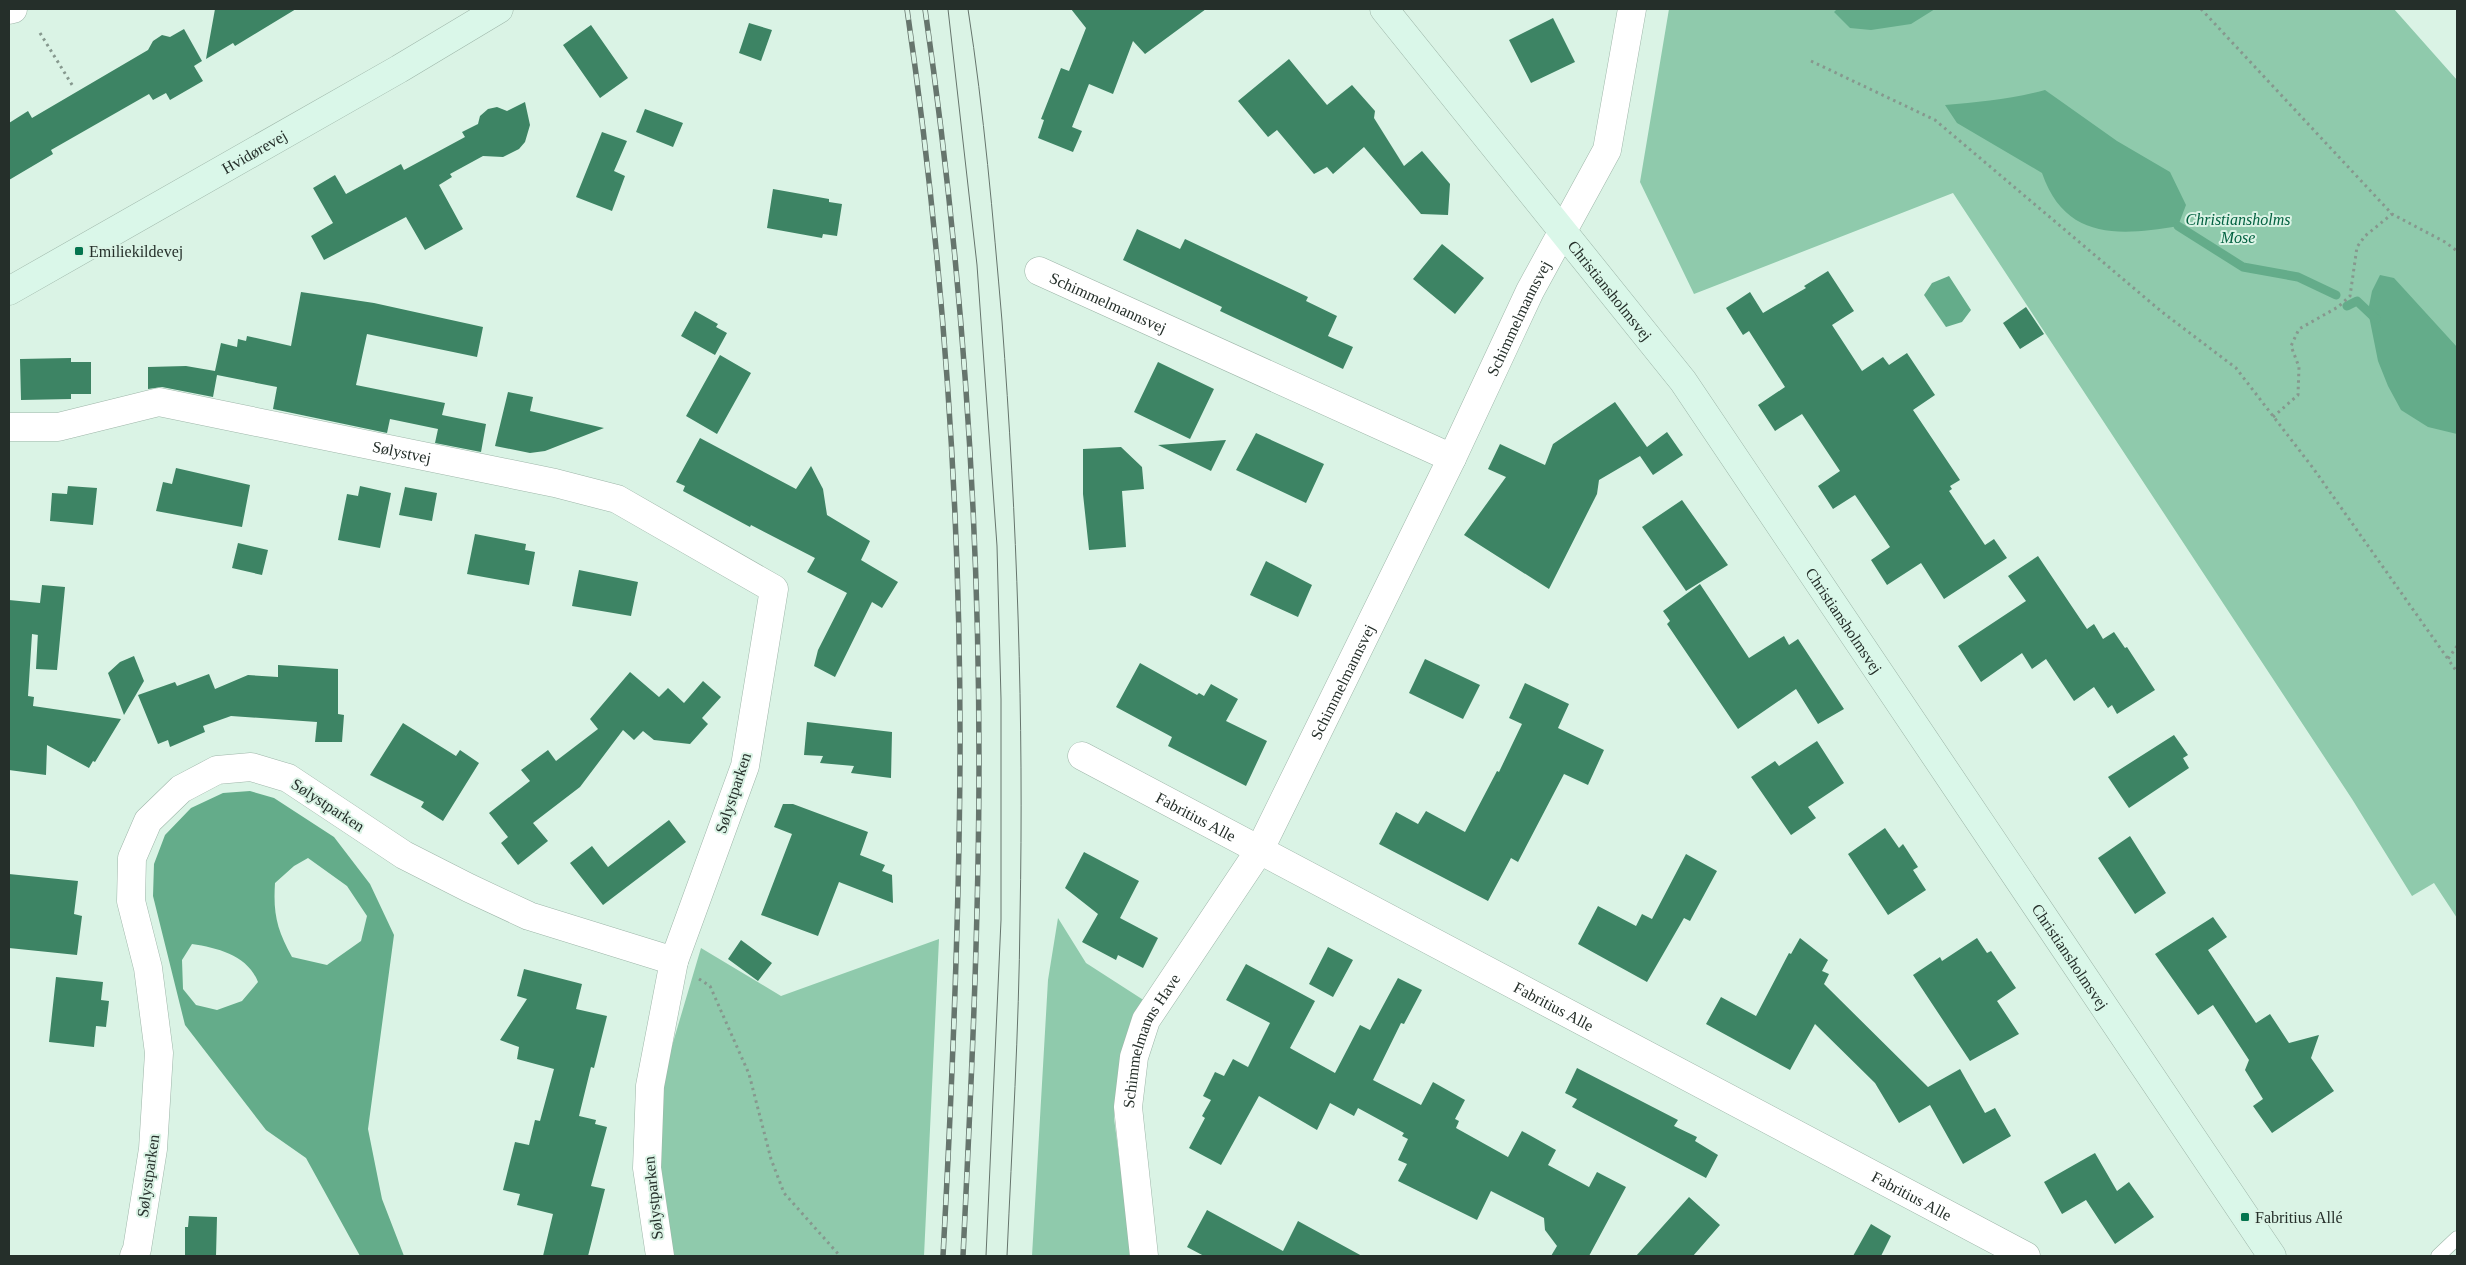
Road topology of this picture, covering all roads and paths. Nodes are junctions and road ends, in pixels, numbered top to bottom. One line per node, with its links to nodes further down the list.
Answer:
1 (13, 9): 6 (street)
2 (500, 9): 14 (street, Hvidørevej)
3 (1384, 9): 11 (street, Christiansholmsvej)
4 (1632, 9): 11 (street, Schimmelmannsvej)
5 (2201, 9): 10 (path)
6 (9, 10)
7 (40, 33): 9 (path)
8 (1811, 61): 15 (path)
9 (74, 88)
10 (2392, 214): 12 (path); 15 (path)
11 (1563, 232): 17 (street, Schimmelmannsvej); 31 (street, Christiansholmsvej)
12 (2457, 252)
13 (1039, 271): 17 (street, Schimmelmannsvej)
14 (9, 291)
15 (2274, 417): 20 (path)
16 (9, 427): 18 (street, Sølystvej)
17 (1452, 458): 23 (street, Schimmelmannsvej)
18 (774, 589): 24 (street, Sølystparken)
19 (2457, 646): 20 (path)
20 (2448, 659): 21 (path)
21 (2457, 672)
22 (1082, 756): 23 (street, Fabritius Alle)
23 (1259, 851): 29 (street, Schimmelmanns Have); 30 (street, Fabritius Alle)
24 (674, 961): 26 (street, Sølystparken); 27 (street, Sølystparken); 28 (path)
25 (2457, 1238): 32 (lane)
26 (134, 1256)
27 (660, 1256)
28 (840, 1256)
29 (1144, 1256)
30 (2026, 1256)
31 (2272, 1256)
32 (2438, 1256)

